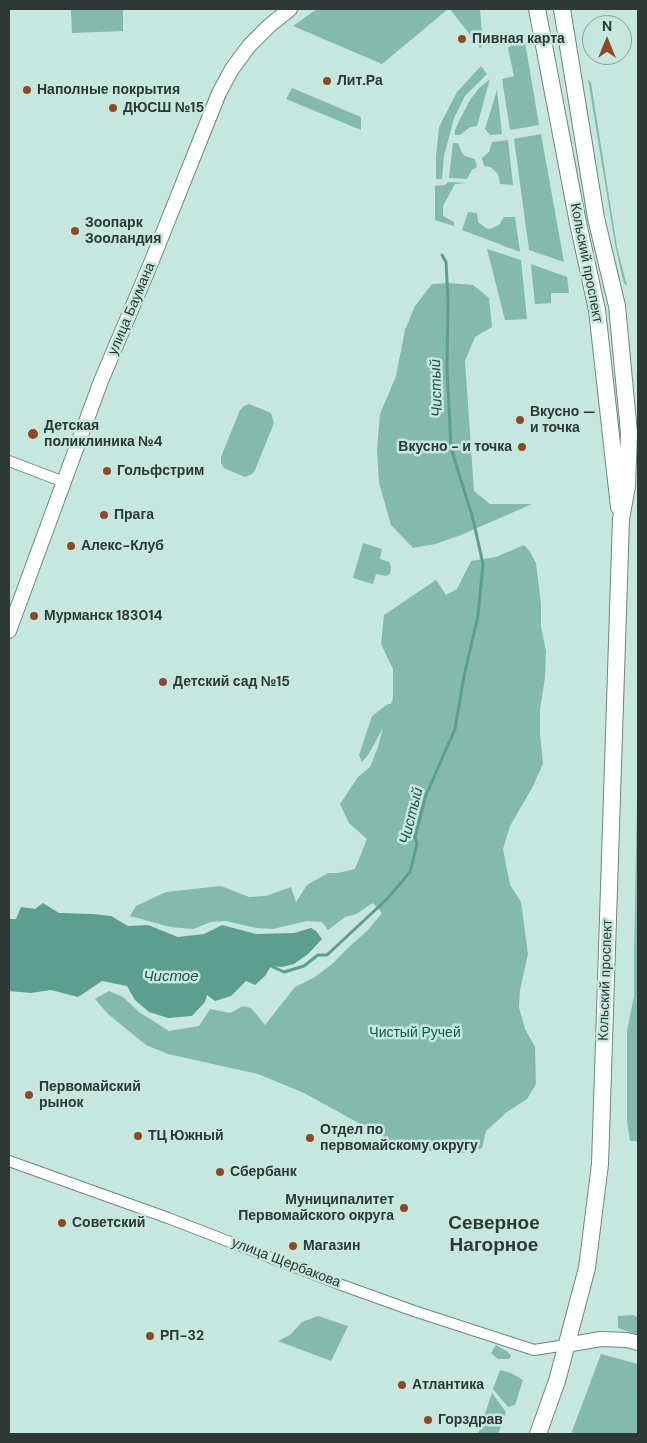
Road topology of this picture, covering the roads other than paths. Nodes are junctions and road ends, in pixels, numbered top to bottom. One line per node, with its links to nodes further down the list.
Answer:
1 (290, 9): 7 (street, улица Баумана)
2 (538, 9): 4 (main road, Кольский проспект)
3 (562, 9): 5 (main road, Кольский проспект)
4 (612, 433): 5 (main road); 8 (main road, Кольский проспект)
5 (629, 433): 8 (main road, Кольский проспект)
6 (9, 461): 7 (street)
7 (64, 482): 9 (street, улица Баумана)
8 (621, 519): 12 (main road, Кольский проспект)
9 (9, 631)
10 (9, 1161): 12 (street, улица Щербакова)
11 (638, 1343): 12 (street)
12 (566, 1345): 13 (main road, Кольский проспект)
13 (538, 1434)

